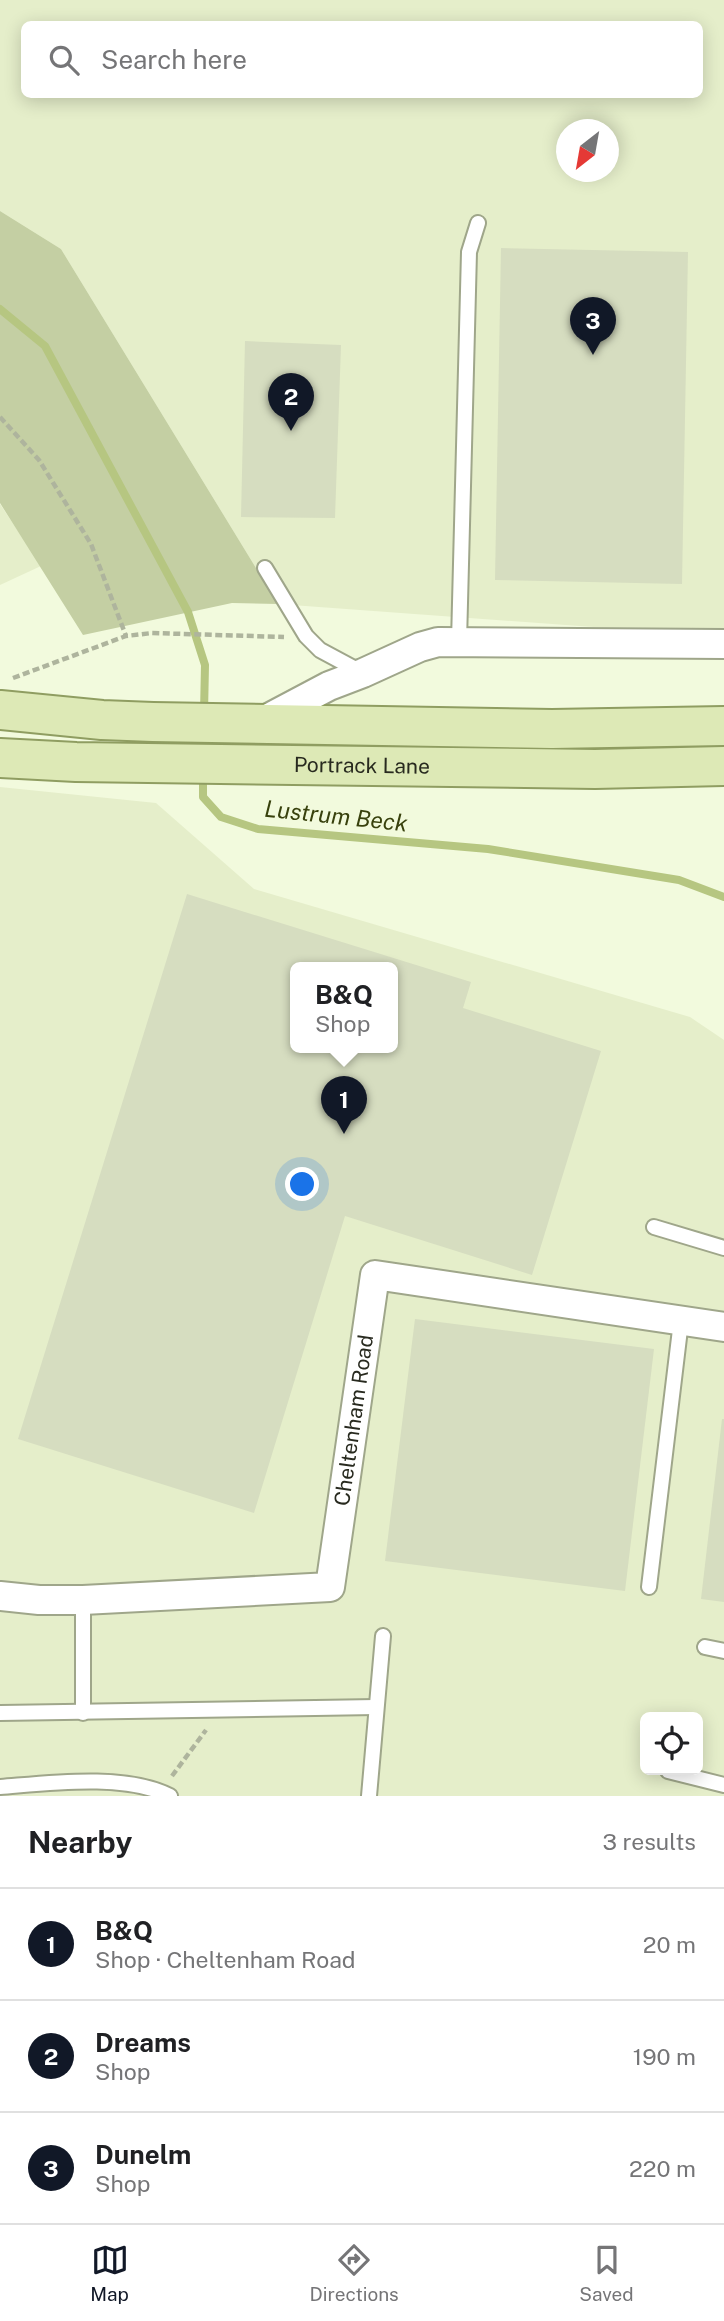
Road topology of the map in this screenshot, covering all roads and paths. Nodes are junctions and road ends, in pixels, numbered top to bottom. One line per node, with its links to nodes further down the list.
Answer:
1 (478, 223): 6 (lane)
2 (0, 417): 4 (path)
3 (265, 568): 8 (lane)
4 (126, 636): 5 (path); 9 (path)
5 (254, 637)
6 (459, 642): 7 (street, Portrack Lane); 8 (street, Portrack Lane)
7 (724, 644)
8 (363, 673): 10 (street, Portrack Lane)
9 (4, 695): 10 (main road, Portrack Lane)
10 (248, 723): 11 (main road, Portrack Lane)
11 (724, 726)
12 (0, 758): 13 (main road, Portrack Lane)
13 (724, 766)
14 (654, 1227): 15 (lane)
15 (724, 1248)
16 (681, 1321): 17 (street, Cheltenham Road); 18 (lane); 20 (street, Cheltenham Road)
17 (724, 1327)
18 (649, 1587)
19 (0, 1595): 20 (street, Cheltenham Road)
20 (83, 1600): 27 (lane)
21 (383, 1636): 24 (lane)
22 (705, 1647): 23 (lane)
23 (724, 1651)
24 (376, 1707): 25 (lane); 32 (lane)
25 (207, 1710): 27 (lane); 31 (path)
26 (0, 1713): 27 (lane)
27 (83, 1713)
28 (684, 1775): 29 (lane)
29 (724, 1785)
30 (0, 1787): 31 (lane)
31 (167, 1794)
32 (369, 1796)

